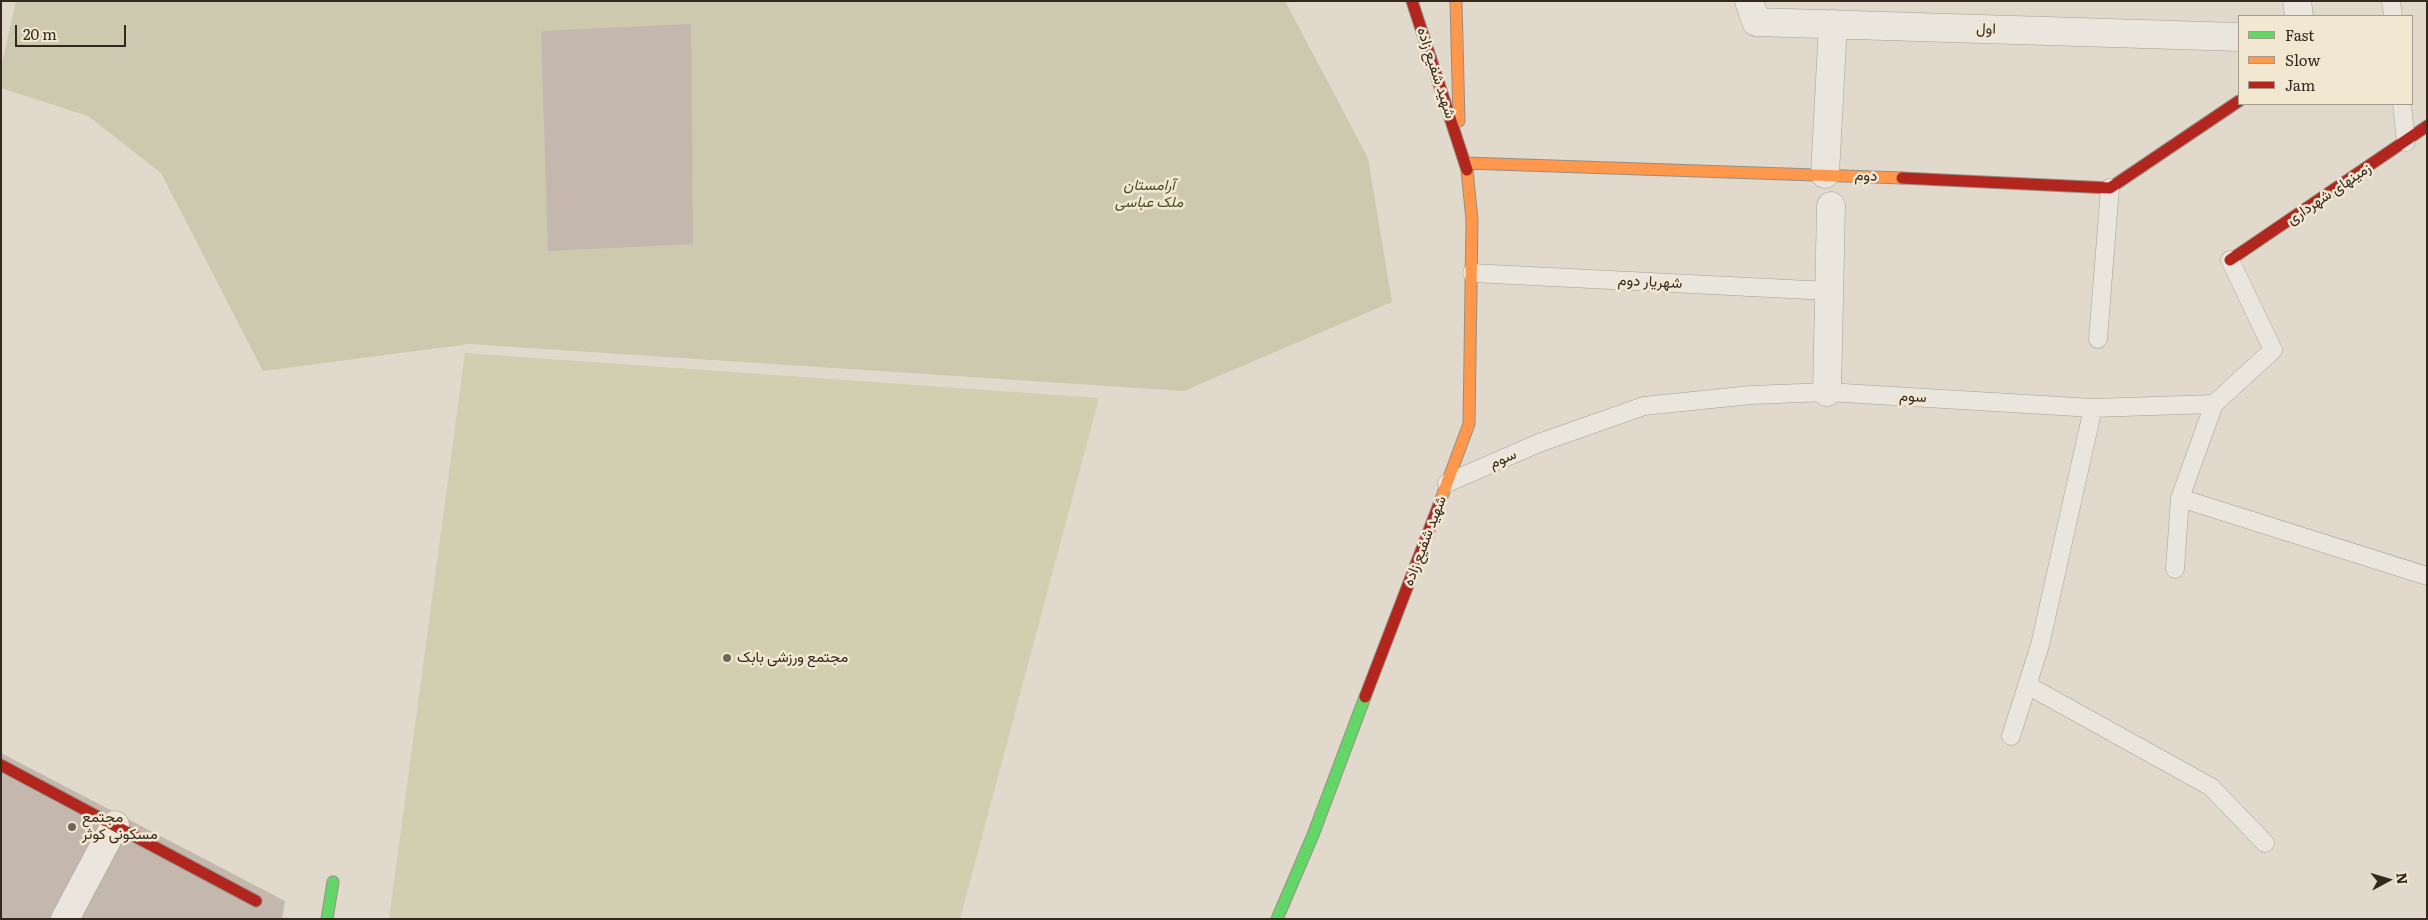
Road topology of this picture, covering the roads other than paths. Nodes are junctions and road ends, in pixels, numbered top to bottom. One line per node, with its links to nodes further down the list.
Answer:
1 (1412, 1): 14 (street, شهید شفیع زاده)
2 (1456, 1): 14 (street, شهید شفیع زاده)
3 (1749, 1): 8 (street, اول)
4 (2297, 1): 6 (street)
5 (2391, 1): 7 (lane)
6 (2299, 15)
7 (2393, 15)
8 (1833, 24): 9 (street, اول); 16 (street)
9 (2238, 37)
10 (2238, 101): 17 (street)
11 (2402, 105): 13 (lane)
12 (2427, 126): 13 (street, زمینهای شهرداری)
13 (2406, 142): 19 (street, زمینهای شهرداری)
14 (1460, 145): 15 (street, شهید شفیع زاده)
15 (1466, 163): 16 (street, دوم); 20 (street, شهید شفیع زاده)
16 (1825, 174): 17 (street, دوم)
17 (2110, 188): 22 (lane)
18 (1831, 206): 21 (street)
19 (2230, 260): 24 (lane)
20 (1472, 272): 21 (lane, شهریار دوم); 26 (street, شهید شفیع زاده)
21 (1829, 291): 23 (street)
22 (2098, 339)
23 (1827, 392): 25 (lane, سوم); 26 (lane, سوم)
24 (2214, 404): 25 (lane, سوم); 27 (lane)
25 (2092, 408): 30 (lane)
26 (1447, 483): 39 (street, شهید شفیع زاده)
27 (2180, 498): 28 (lane); 29 (lane)
28 (2175, 569)
29 (2427, 576)
30 (2027, 685): 31 (lane); 34 (lane)
31 (2011, 736)
32 (1, 765): 33 (street)
33 (115, 826): 36 (street); 37 (street)
34 (2265, 843)
35 (333, 882): 38 (street)
36 (256, 901)
37 (65, 919)
38 (327, 919)
39 (1277, 919)

